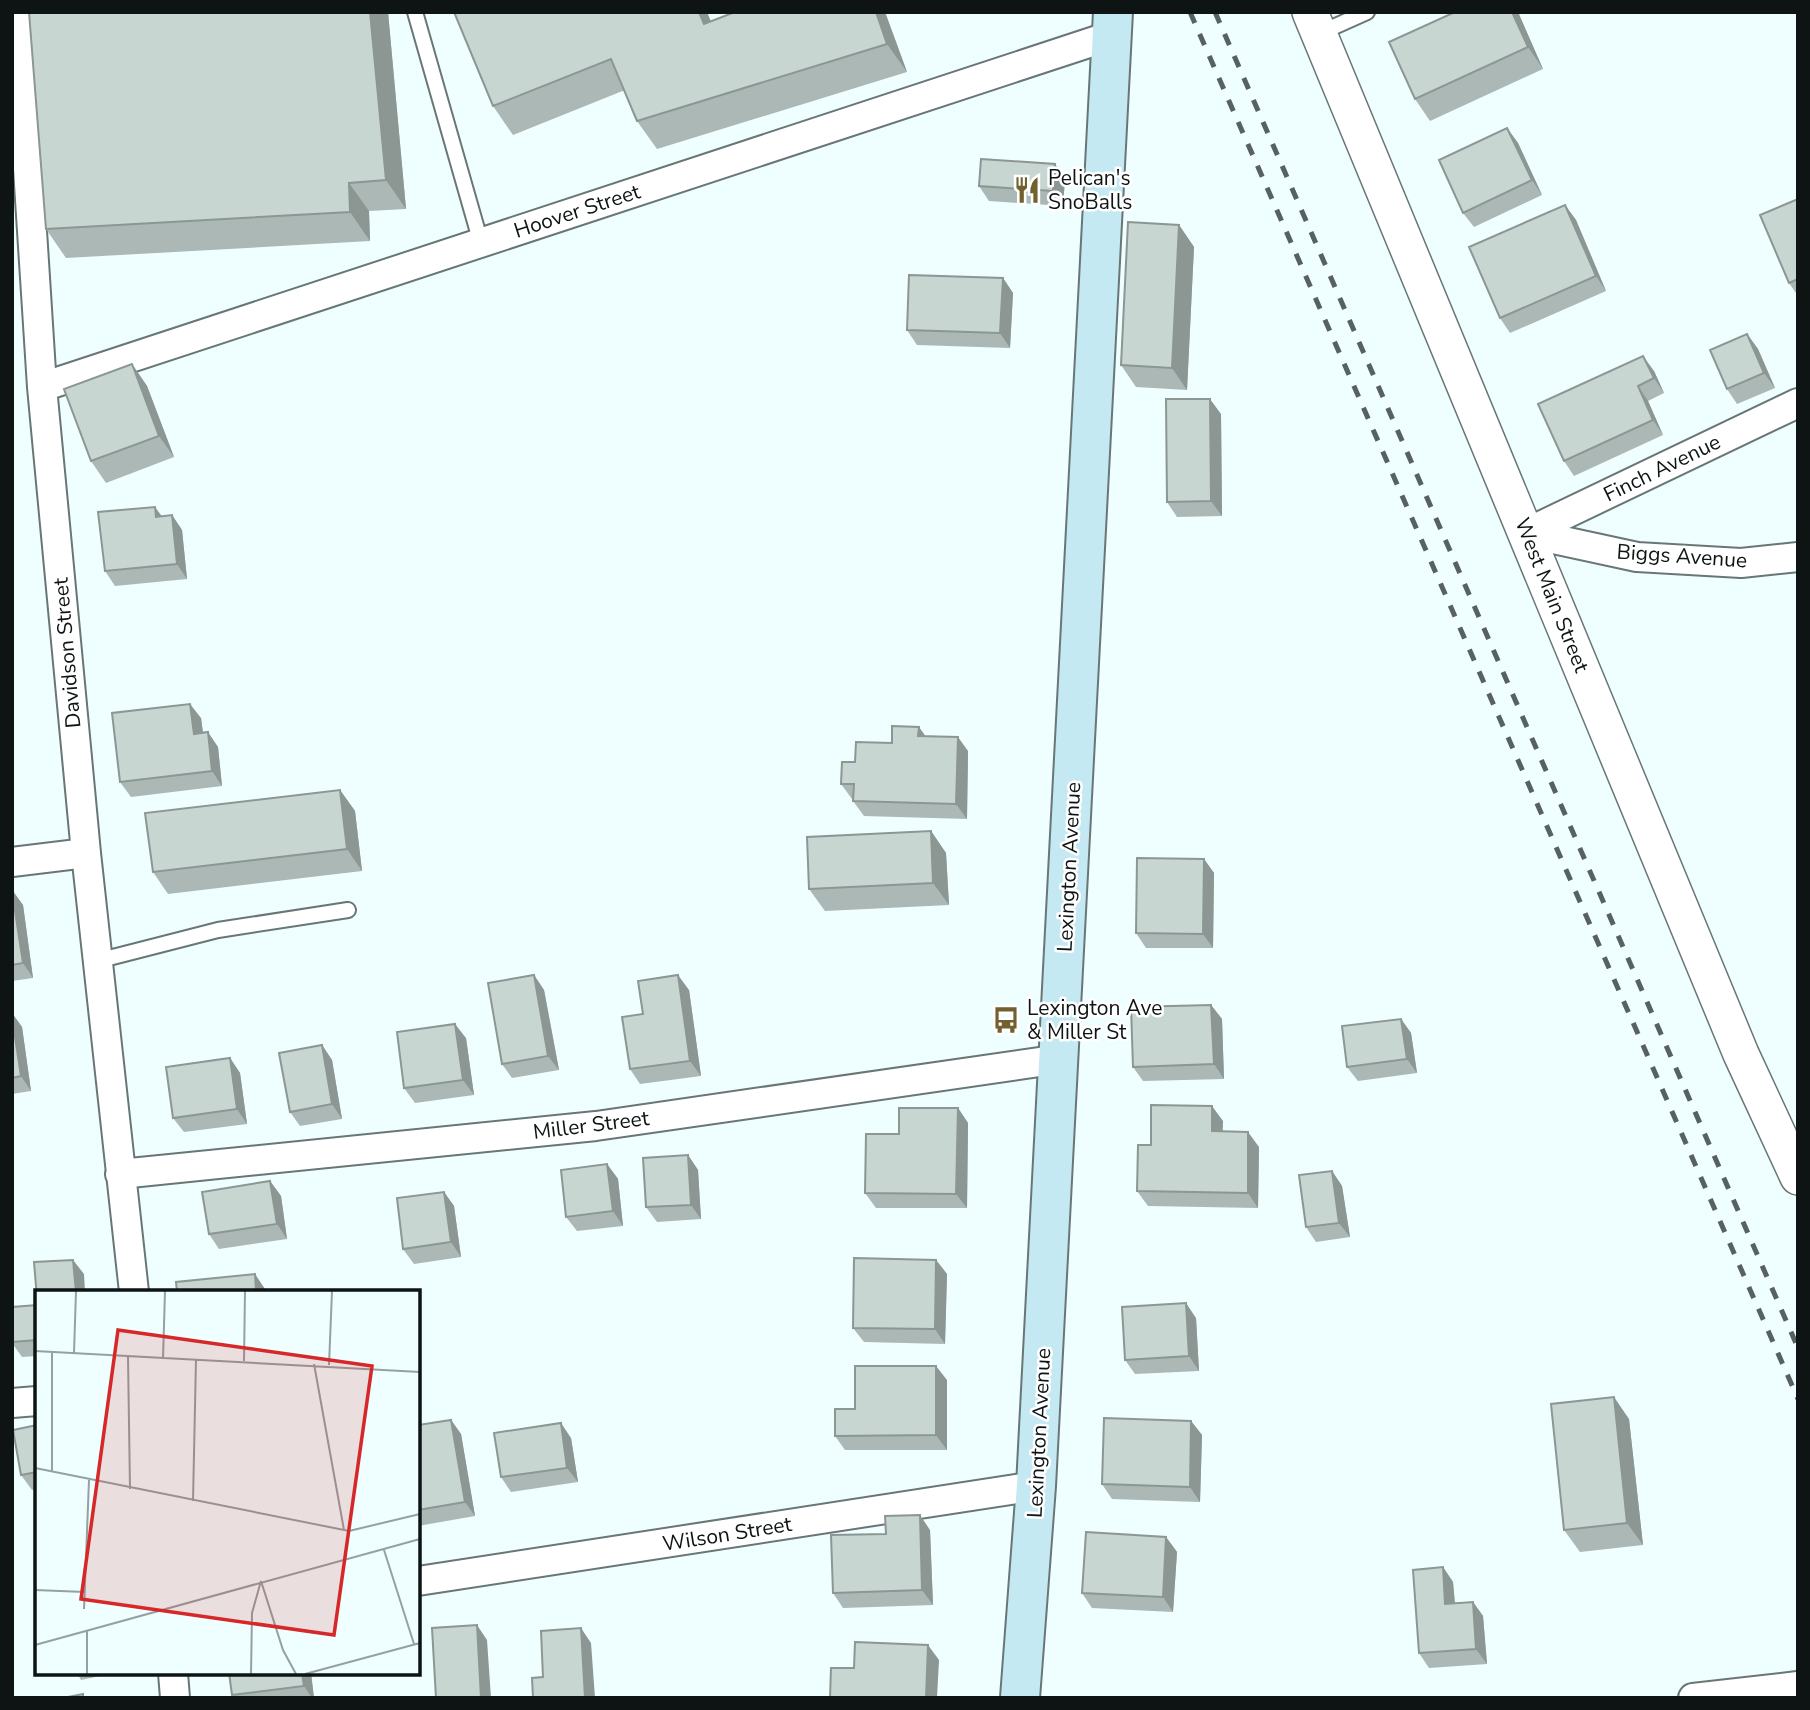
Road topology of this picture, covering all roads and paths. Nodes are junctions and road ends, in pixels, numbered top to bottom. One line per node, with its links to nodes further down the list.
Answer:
1 (18, 12): 7 (street, Davidson Street)
2 (415, 12): 6 (lane)
3 (1367, 12): 4 (lane)
4 (1314, 23): 10 (street, West Main Street)
5 (1113, 24): 6 (street, Hoover Street); 16 (main road, Lexington Avenue)
6 (481, 243): 8 (street, Hoover Street)
7 (24, 286): 8 (street, Davidson Street)
8 (42, 387): 12 (street, Davidson Street)
9 (1798, 403): 10 (street, Finch Avenue)
10 (1526, 533): 11 (street, Biggs Avenue); 18 (street, West Main Street)
11 (1798, 558)
12 (86, 853): 13 (street); 15 (street, Davidson Street)
13 (12, 862)
14 (348, 910): 15 (lane)
15 (97, 961): 17 (street, Davidson Street)
16 (1060, 1059): 17 (street, Miller Street); 22 (main road, Lexington Avenue)
17 (120, 1174): 19 (street, Davidson Street)
18 (1798, 1177)
19 (134, 1290)
20 (35, 1401): 21 (street)
21 (12, 1404)
22 (1036, 1486): 23 (street, Wilson Street); 28 (main road, Lexington Avenue)
23 (420, 1581)
24 (173, 1675): 27 (street)
25 (1798, 1686): 26 (street)
26 (1759, 1694): 29 (street)
27 (175, 1698)
28 (1020, 1698)
29 (1693, 1698)

